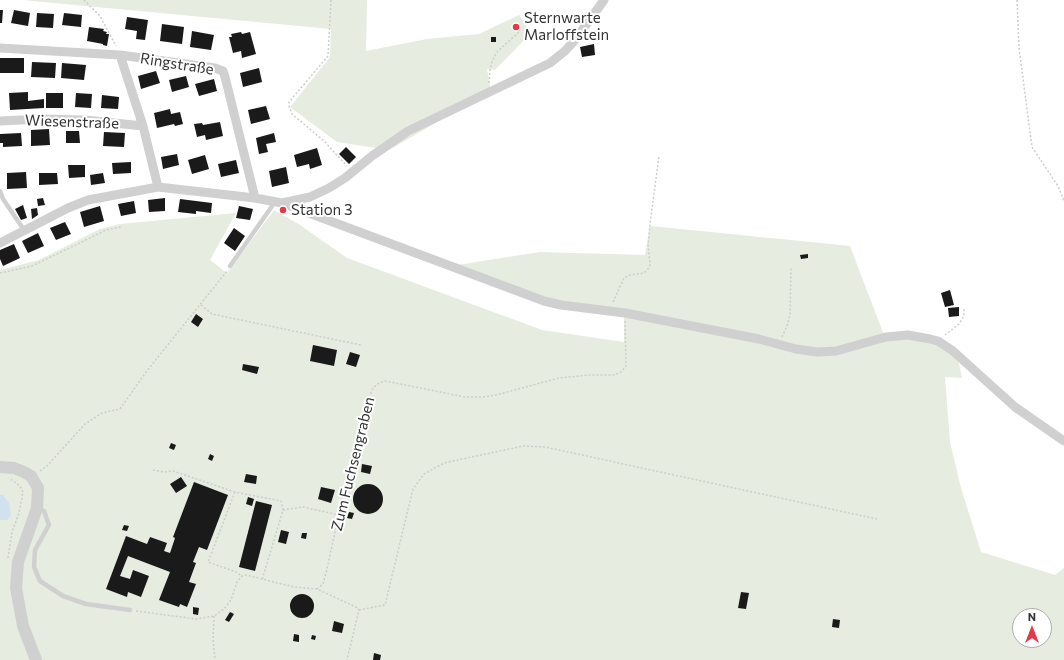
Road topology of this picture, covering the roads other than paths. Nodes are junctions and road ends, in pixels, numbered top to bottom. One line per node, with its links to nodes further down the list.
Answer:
1 (604, 0): 8 (street)
2 (0, 48): 3 (street, Ringstraße)
3 (120, 55): 5 (street); 9 (street, Ringstraße)
4 (0, 121): 5 (street, Wiesenstraße)
5 (143, 126): 6 (street)
6 (158, 187): 9 (street); 12 (street)
7 (0, 191): 12 (lane)
8 (310, 197): 10 (street); 11 (street)
9 (255, 198): 10 (street)
10 (278, 202): 11 (street); 14 (lane)
11 (312, 213): 15 (street)
12 (24, 230): 13 (street)
13 (0, 243)
14 (230, 266)
15 (1064, 441)
16 (0, 468): 17 (street)
17 (37, 508): 18 (lane); 19 (street)
18 (130, 610)
19 (36, 660)

